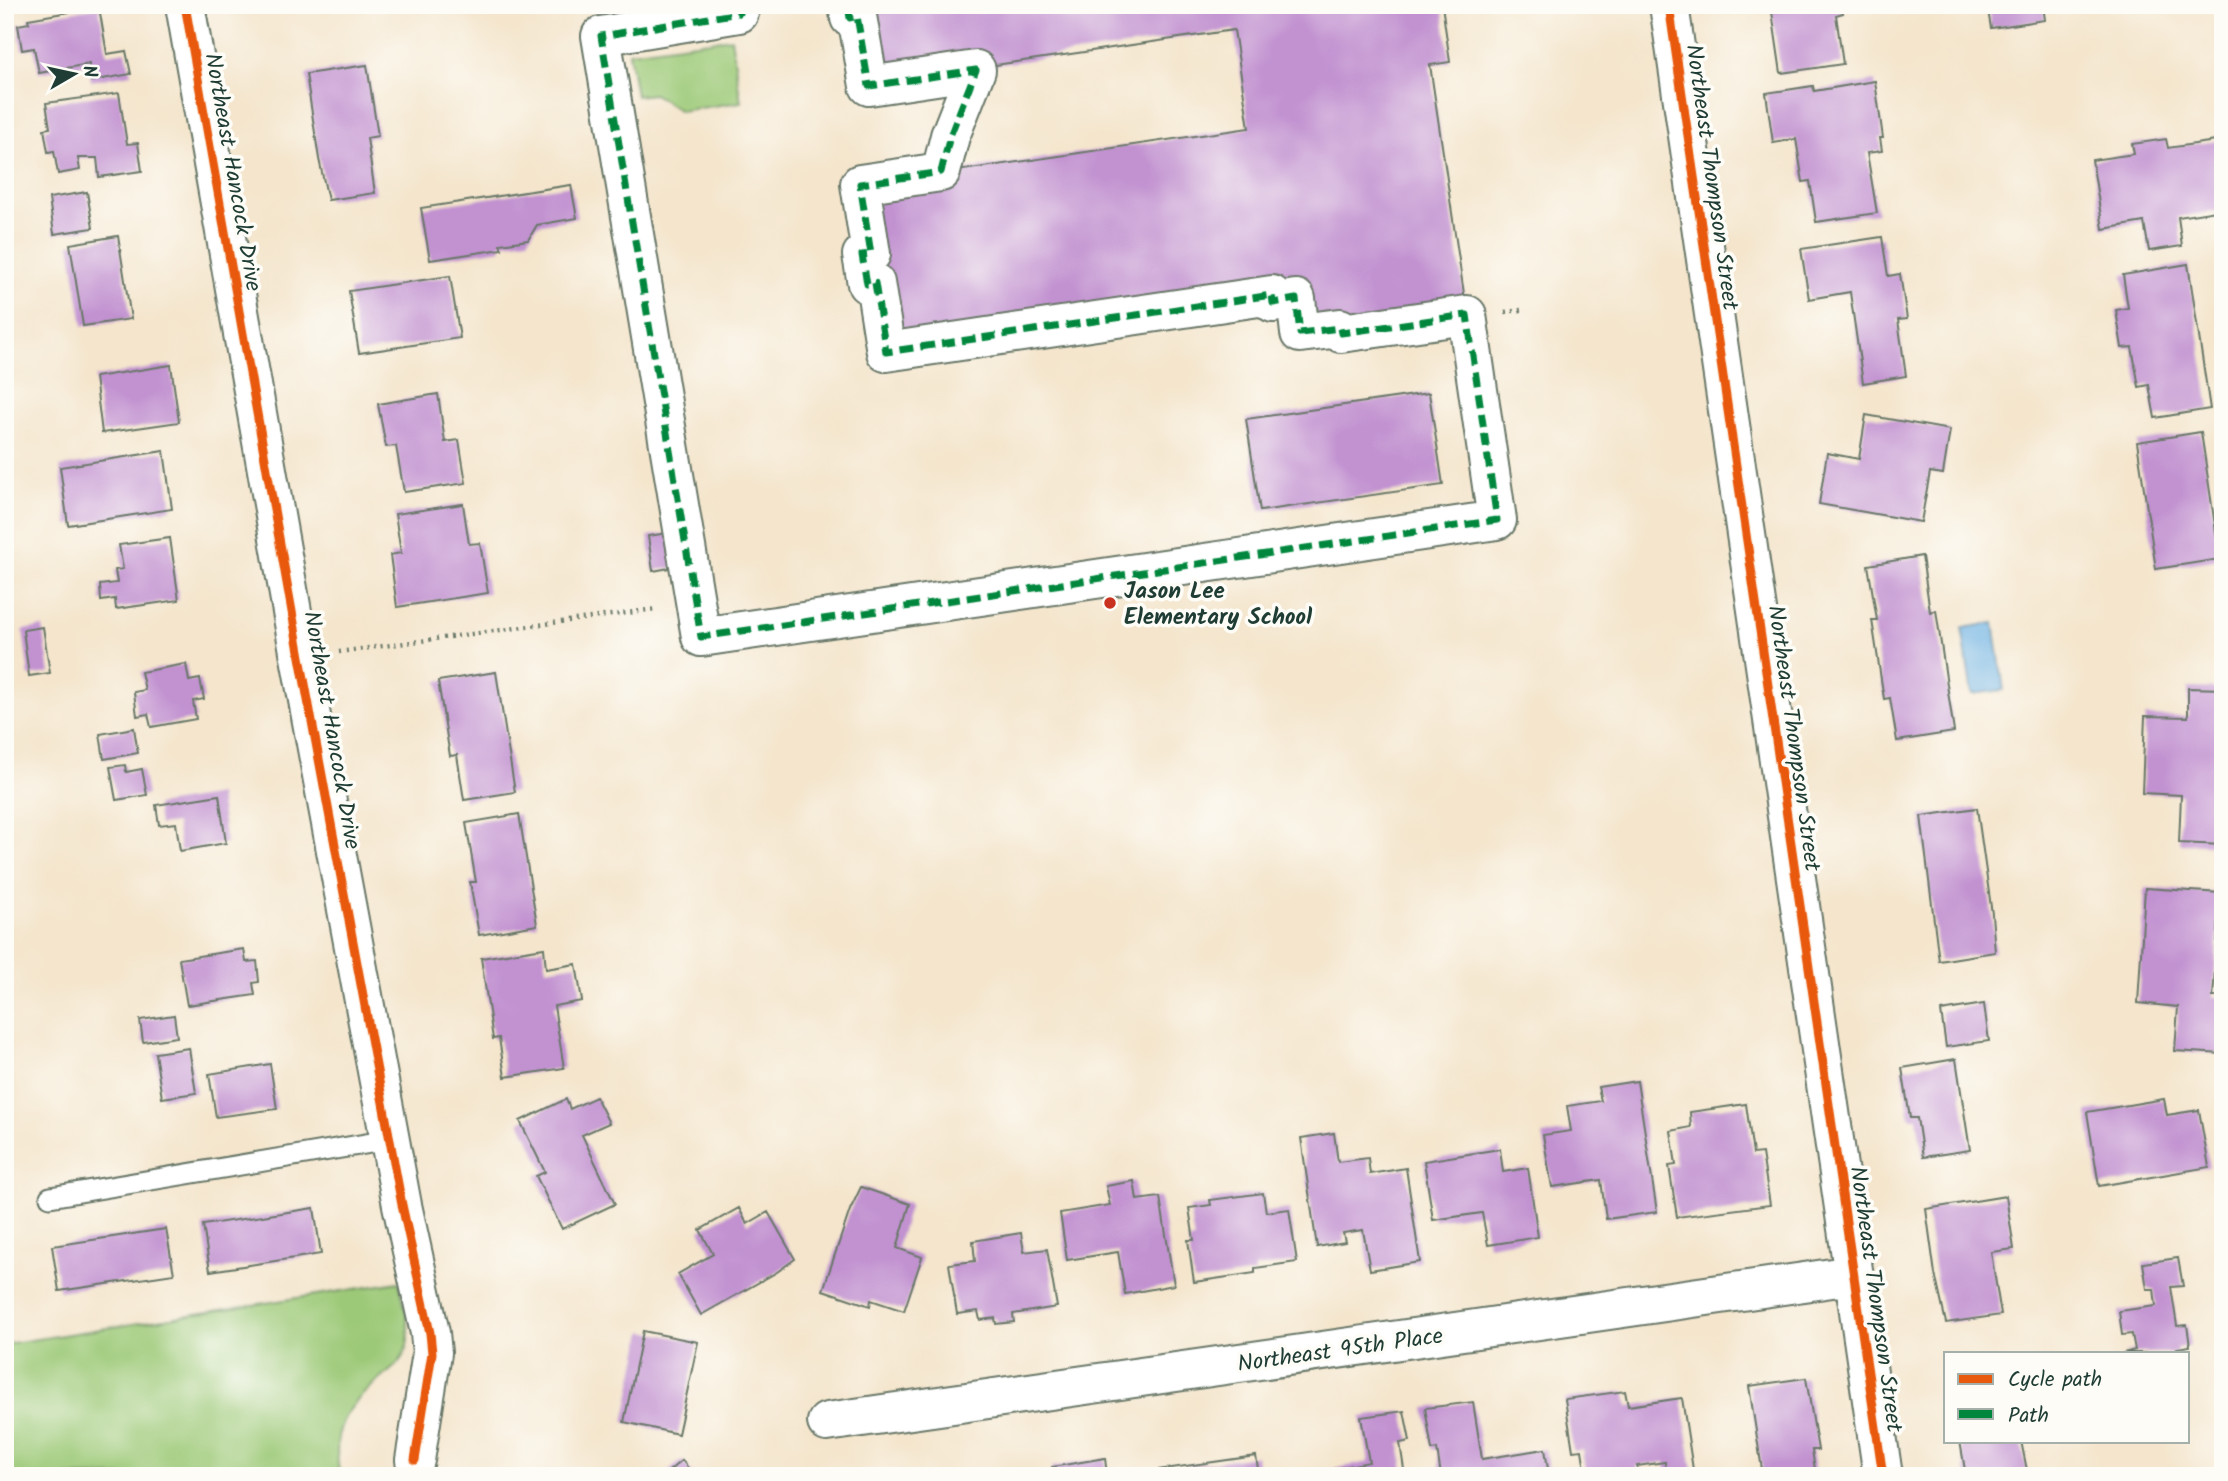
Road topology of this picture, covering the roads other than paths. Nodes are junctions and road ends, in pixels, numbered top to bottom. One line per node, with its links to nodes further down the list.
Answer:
1 (185, 5): 5 (street, Northeast Hancock Drive)
2 (742, 5): 3 (street)
3 (848, 5)
4 (1669, 5): 7 (street, Northeast Thompson Street)
5 (389, 1140): 6 (lane); 9 (street, Northeast Hancock Drive)
6 (50, 1197)
7 (1853, 1275): 8 (street, Northeast 95th Place); 10 (street, Northeast Thompson Street)
8 (827, 1422)
9 (415, 1460)
10 (1882, 1476)

